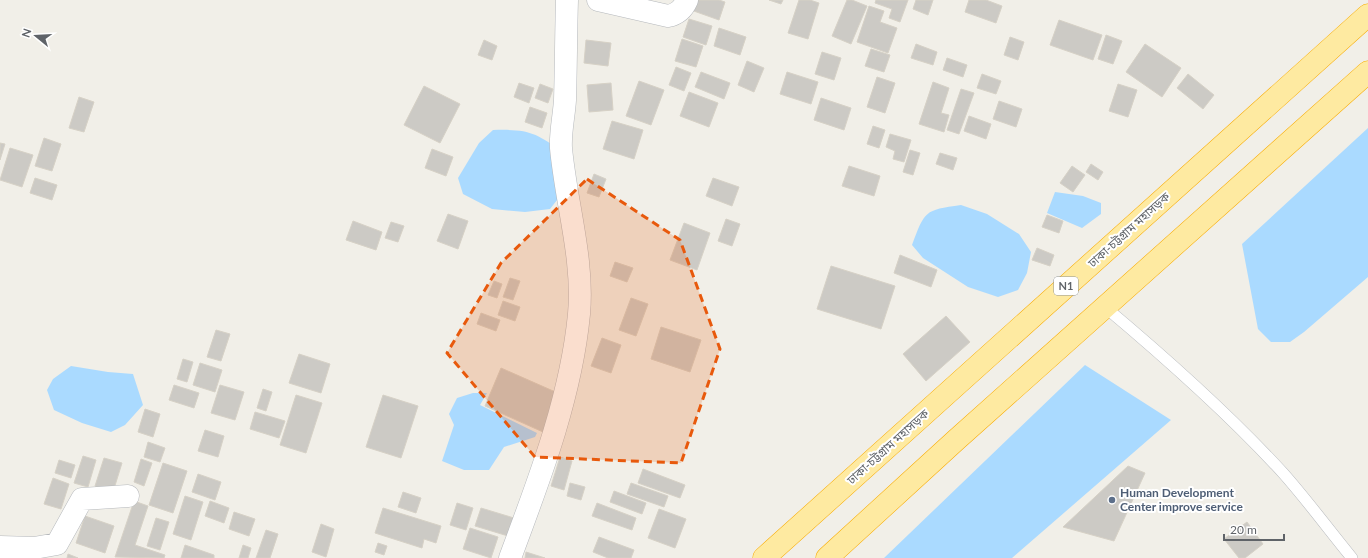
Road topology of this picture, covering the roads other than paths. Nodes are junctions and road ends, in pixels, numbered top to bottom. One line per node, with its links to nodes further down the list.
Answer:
1 (567, 0): 2 (street); 10 (street)
2 (573, 0)
3 (598, 0): 4 (street)
4 (687, 0)
5 (1368, 15): 11 (highway, ঢাকা-চট্টগ্রাম মহাসড়ক / N1)
6 (1368, 72): 7 (highway)
7 (1105, 306): 12 (highway); 13 (lane)
8 (128, 496): 9 (street)
9 (0, 547)
10 (510, 558)
11 (764, 558)
12 (827, 558)
13 (1352, 558)

